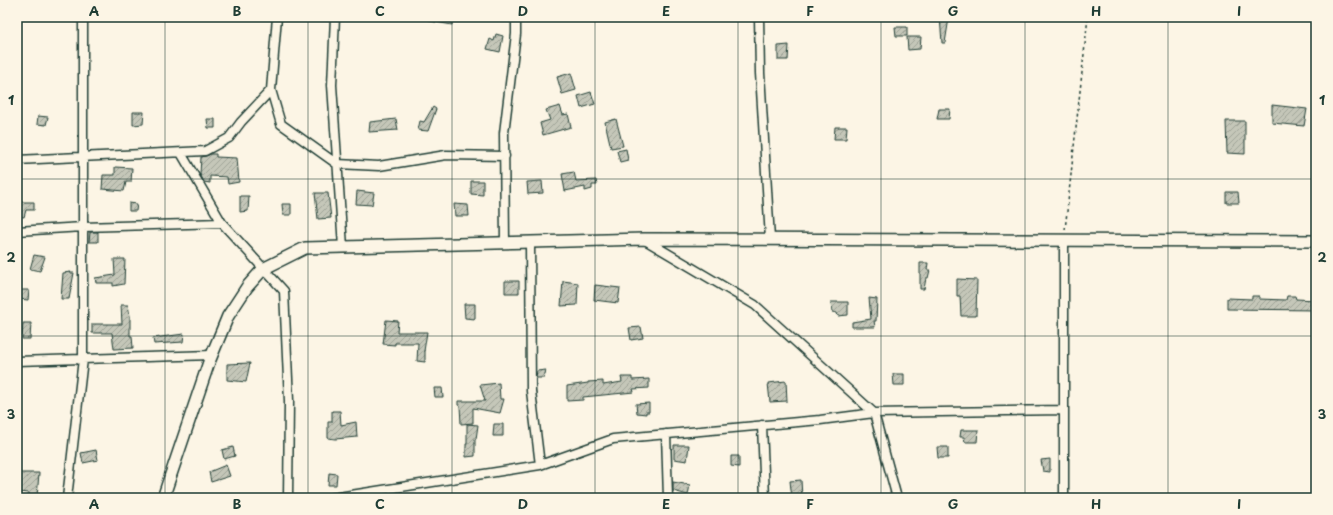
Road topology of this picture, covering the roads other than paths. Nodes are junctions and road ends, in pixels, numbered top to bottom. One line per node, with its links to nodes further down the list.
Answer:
1 (83, 17): 9 (street)
2 (277, 17): 6 (street)
3 (335, 17): 11 (street)
4 (516, 17): 8 (street)
5 (759, 17): 16 (street)
6 (271, 90): 7 (street); 11 (street)
7 (182, 153): 9 (street); 12 (street)
8 (505, 156): 11 (street); 20 (street)
9 (83, 158): 10 (street); 13 (street)
10 (17, 160)
11 (338, 164): 21 (street)
12 (222, 223): 13 (street); 22 (street)
13 (83, 227): 14 (street); 24 (street)
14 (17, 231)
15 (644, 239): 16 (main road); 19 (main road); 27 (street)
16 (770, 240): 17 (main road)
17 (1064, 240): 18 (main road); 26 (street)
18 (1316, 241)
19 (530, 242): 20 (main road); 30 (street)
20 (505, 243): 21 (main road)
21 (343, 247): 22 (main road)
22 (263, 269): 23 (main road); 33 (street)
23 (212, 355): 24 (street); 32 (main road)
24 (83, 359): 25 (street); 31 (street)
25 (17, 361)
26 (1064, 410): 27 (street); 38 (street)
27 (874, 413): 28 (street); 37 (street)
28 (762, 425): 29 (street); 36 (street)
29 (666, 434): 30 (street); 35 (street)
30 (540, 465): 34 (street)
31 (67, 498)
32 (163, 498)
33 (288, 498)
34 (332, 498)
35 (668, 498)
36 (765, 498)
37 (897, 498)
38 (1064, 498)

